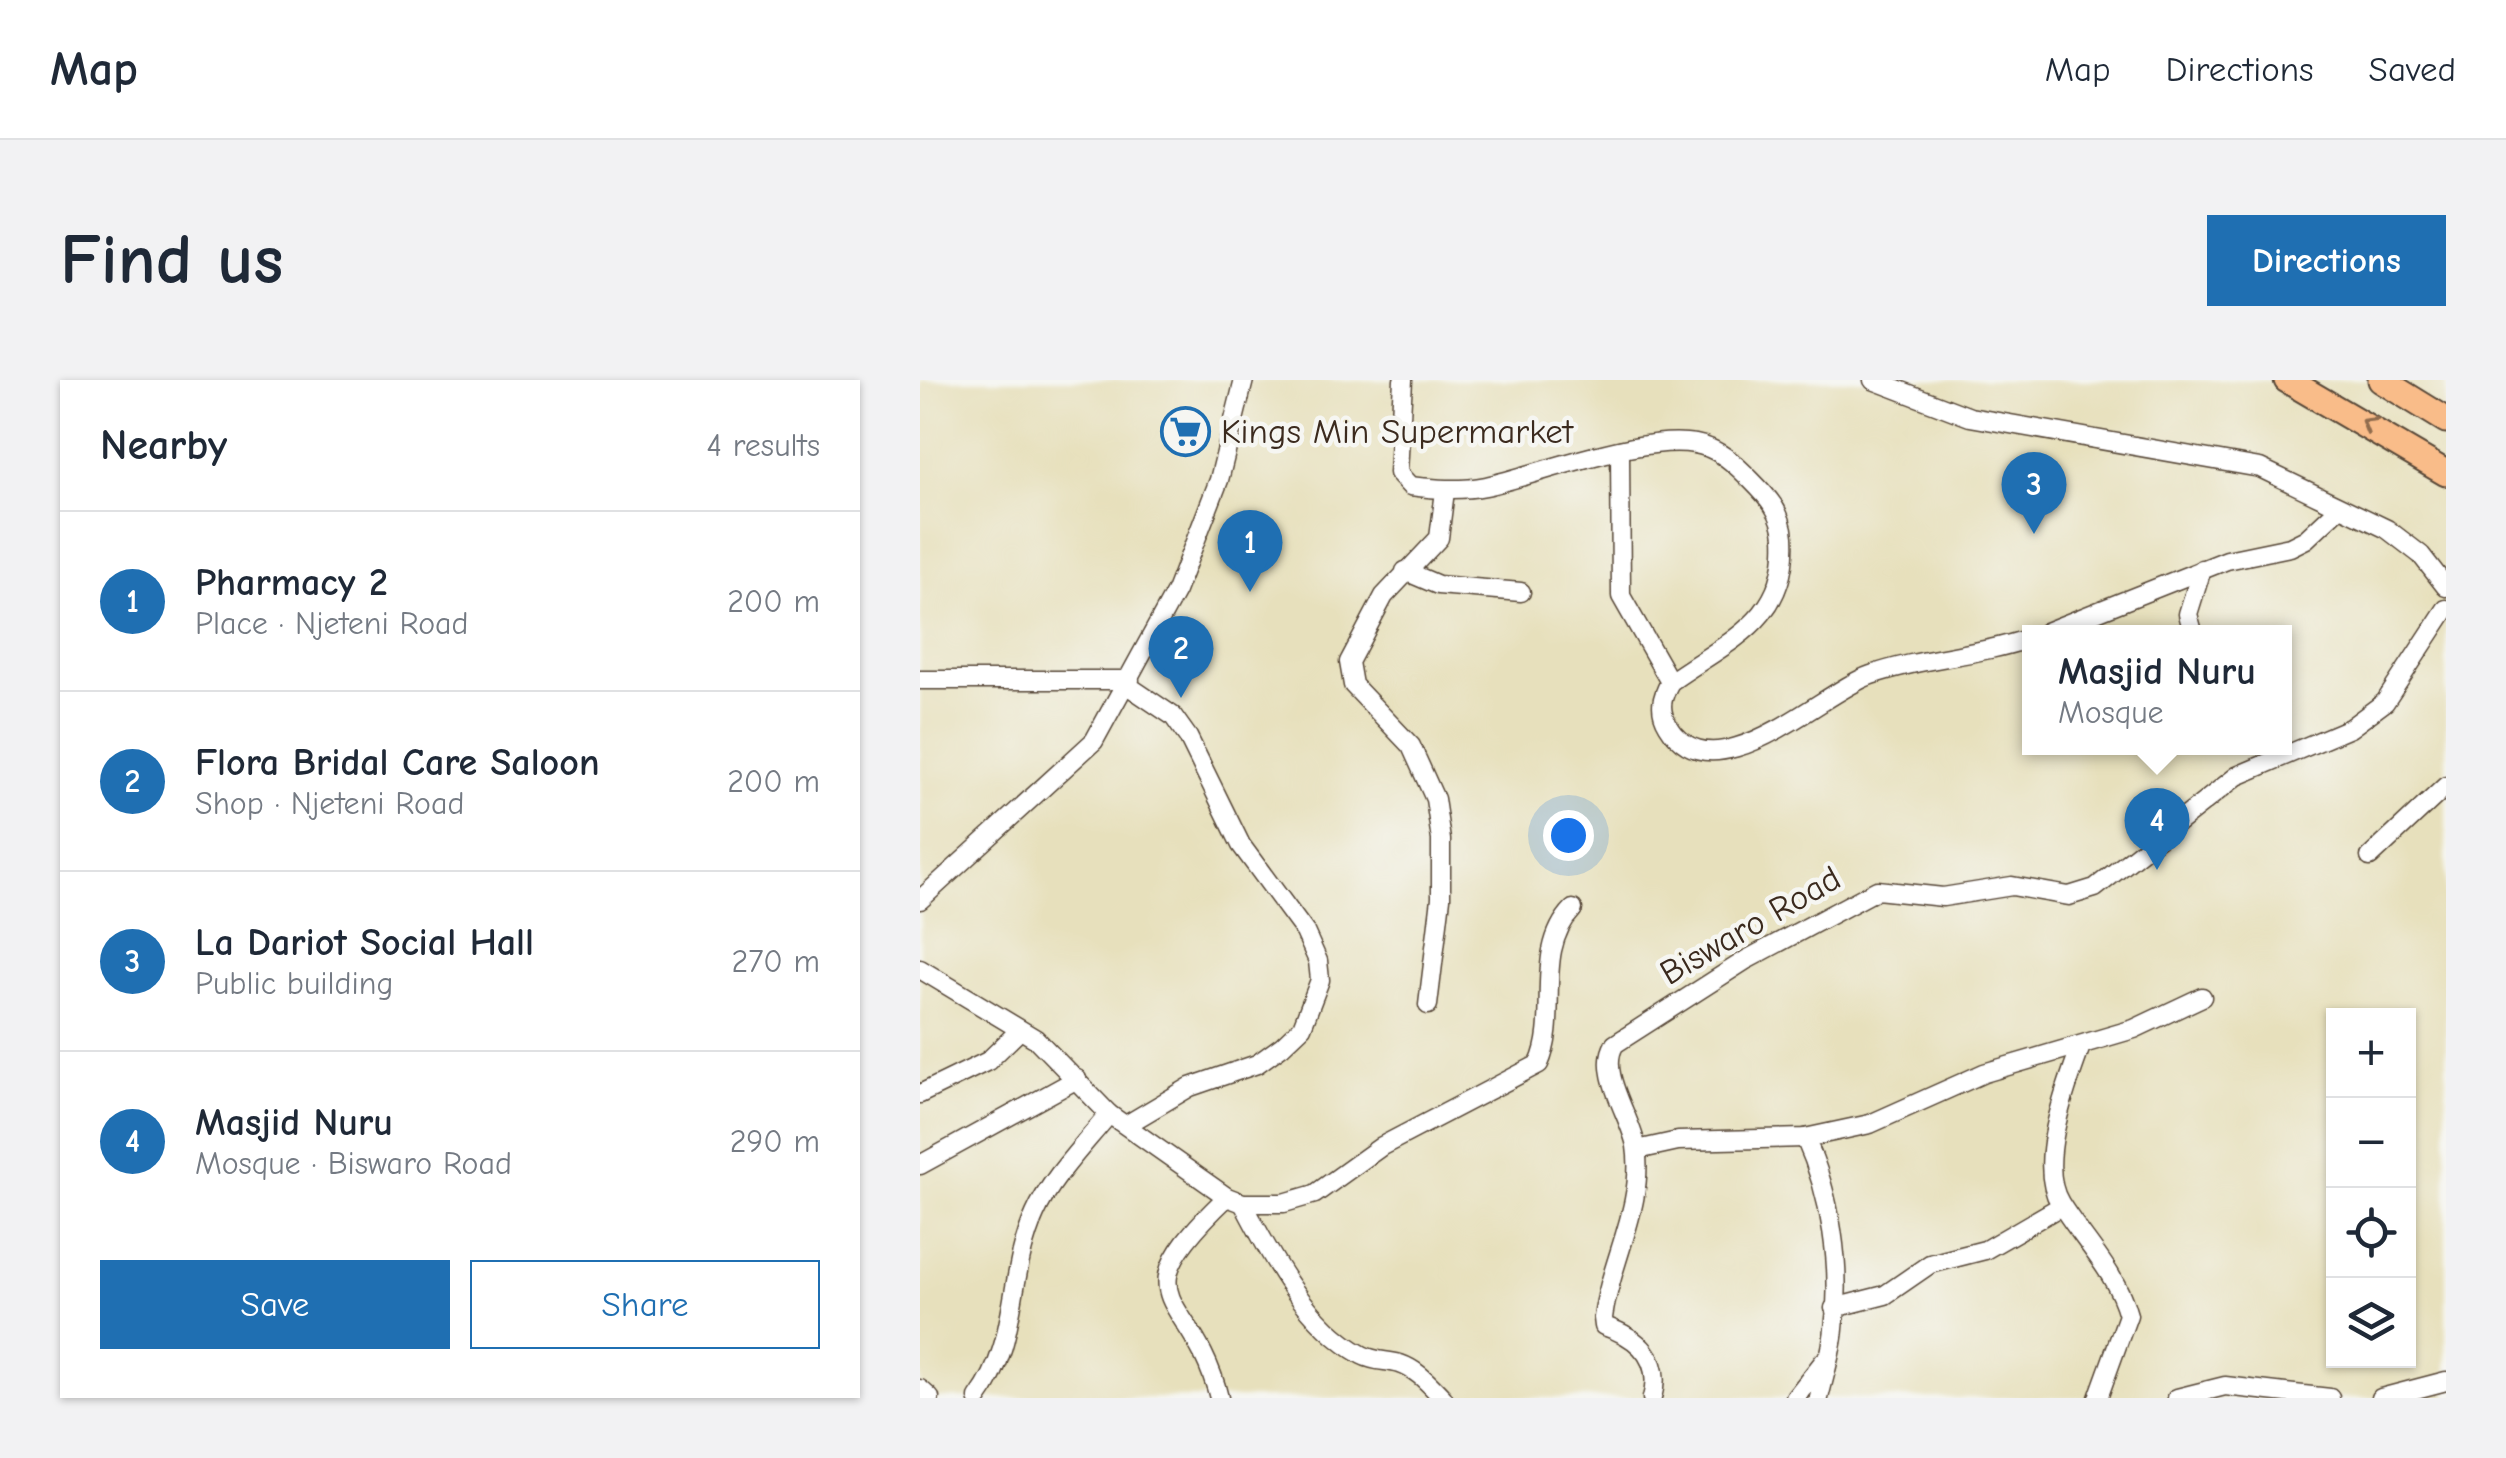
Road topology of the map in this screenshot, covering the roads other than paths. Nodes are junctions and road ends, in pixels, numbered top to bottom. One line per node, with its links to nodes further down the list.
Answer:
1 (1244, 380): 20 (street)
2 (1403, 380): 9 (street)
3 (1873, 380): 10 (street)
4 (2287, 380): 8 (highway, one-way to 4)
5 (2382, 380): 6 (highway)
6 (2446, 420)
7 (1620, 450): 9 (street); 21 (street); 21 (street)
8 (2446, 473)
9 (1444, 490): 12 (street)
10 (2338, 509): 11 (street); 13 (street)
11 (2202, 569): 16 (street); 17 (street)
12 (1405, 571): 14 (street); 30 (street)
13 (2446, 587)
14 (1522, 592)
15 (2446, 609): 22 (street, Biswaro Road)
16 (2063, 625)
17 (2191, 625)
18 (2022, 640): 21 (street)
19 (920, 680): 20 (street)
20 (1129, 682): 26 (street); 36 (street)
21 (1670, 682)
22 (2292, 753)
23 (2287, 755): 38 (street, Biswaro Road)
24 (2446, 786): 25 (street)
25 (2370, 857)
26 (920, 900)
27 (1573, 909): 40 (street)
28 (920, 968): 31 (street)
29 (2202, 997): 32 (street)
30 (1428, 1005)
31 (1020, 1030): 33 (street); 34 (street)
32 (2081, 1046): 37 (street); 41 (street)
33 (1077, 1080): 35 (street); 39 (street)
34 (920, 1094)
35 (1109, 1114): 36 (street); 47 (street)
36 (1126, 1124): 40 (street)
37 (1805, 1138): 38 (street); 42 (street)
38 (1636, 1150): 50 (street, Biswaro Road)
39 (920, 1165)
40 (1235, 1200): 48 (street); 49 (street)
41 (2061, 1206): 42 (street); 53 (street)
42 (1834, 1308): 43 (street)
43 (1828, 1356): 51 (street); 52 (street)
44 (2446, 1381): 56 (street)
45 (920, 1389): 46 (street)
46 (930, 1398)
47 (978, 1398)
48 (1219, 1398)
49 (1443, 1398)
50 (1652, 1398)
51 (1794, 1398)
52 (1819, 1398)
53 (2098, 1398)
54 (2177, 1398): 55 (street)
55 (2330, 1398)
56 (2380, 1398)

